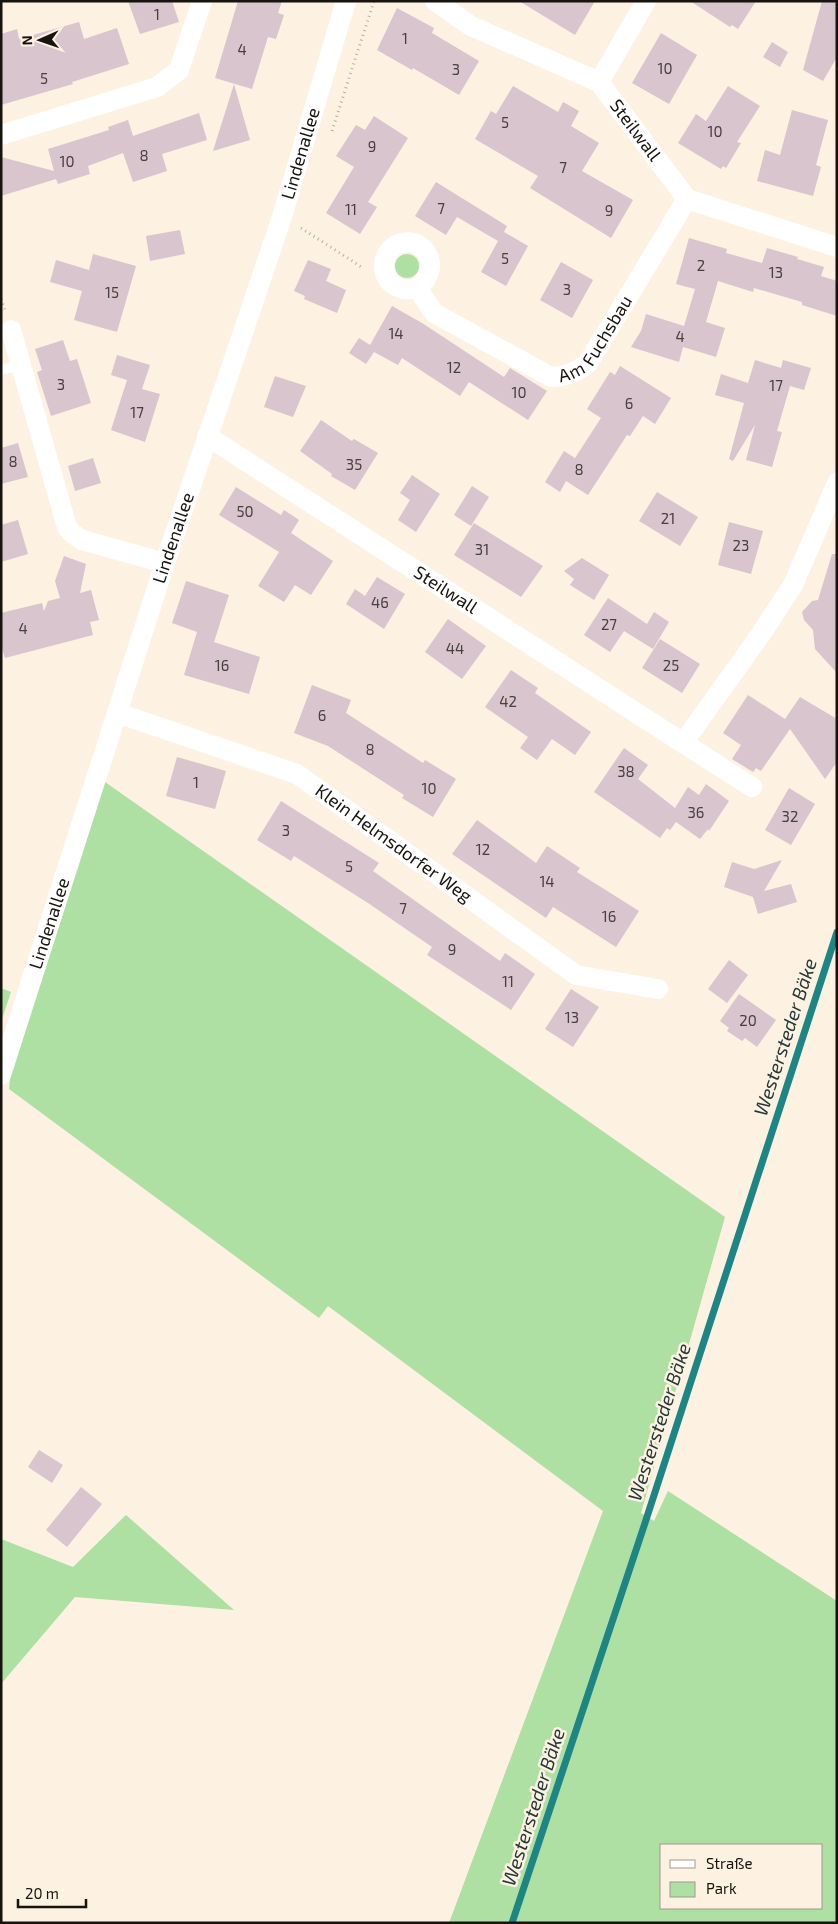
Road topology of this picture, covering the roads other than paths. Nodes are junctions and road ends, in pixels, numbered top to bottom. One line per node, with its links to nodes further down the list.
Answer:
1 (202, 1): 6 (street)
2 (346, 1): 13 (street, Lindenallee)
3 (435, 1): 5 (street, Steilwall)
4 (646, 1): 5 (street)
5 (599, 82): 7 (street, Steilwall)
6 (1, 135)
7 (687, 199): 8 (street); 9 (street, Am Fuchsbau)
8 (837, 247)
9 (417, 288): 9 (street)
10 (11, 330): 11 (street)
11 (21, 365): 12 (lane); 15 (street)
12 (1, 370)
13 (207, 436): 15 (street, Lindenallee); 17 (street, Steilwall)
14 (837, 483): 17 (street)
15 (166, 563): 16 (street, Lindenallee)
16 (117, 713): 19 (street, Klein Helmsdorfer Weg); 20 (street, Lindenallee)
17 (683, 743): 18 (street, Steilwall)
18 (752, 787)
19 (658, 989)
20 (1, 1075)

